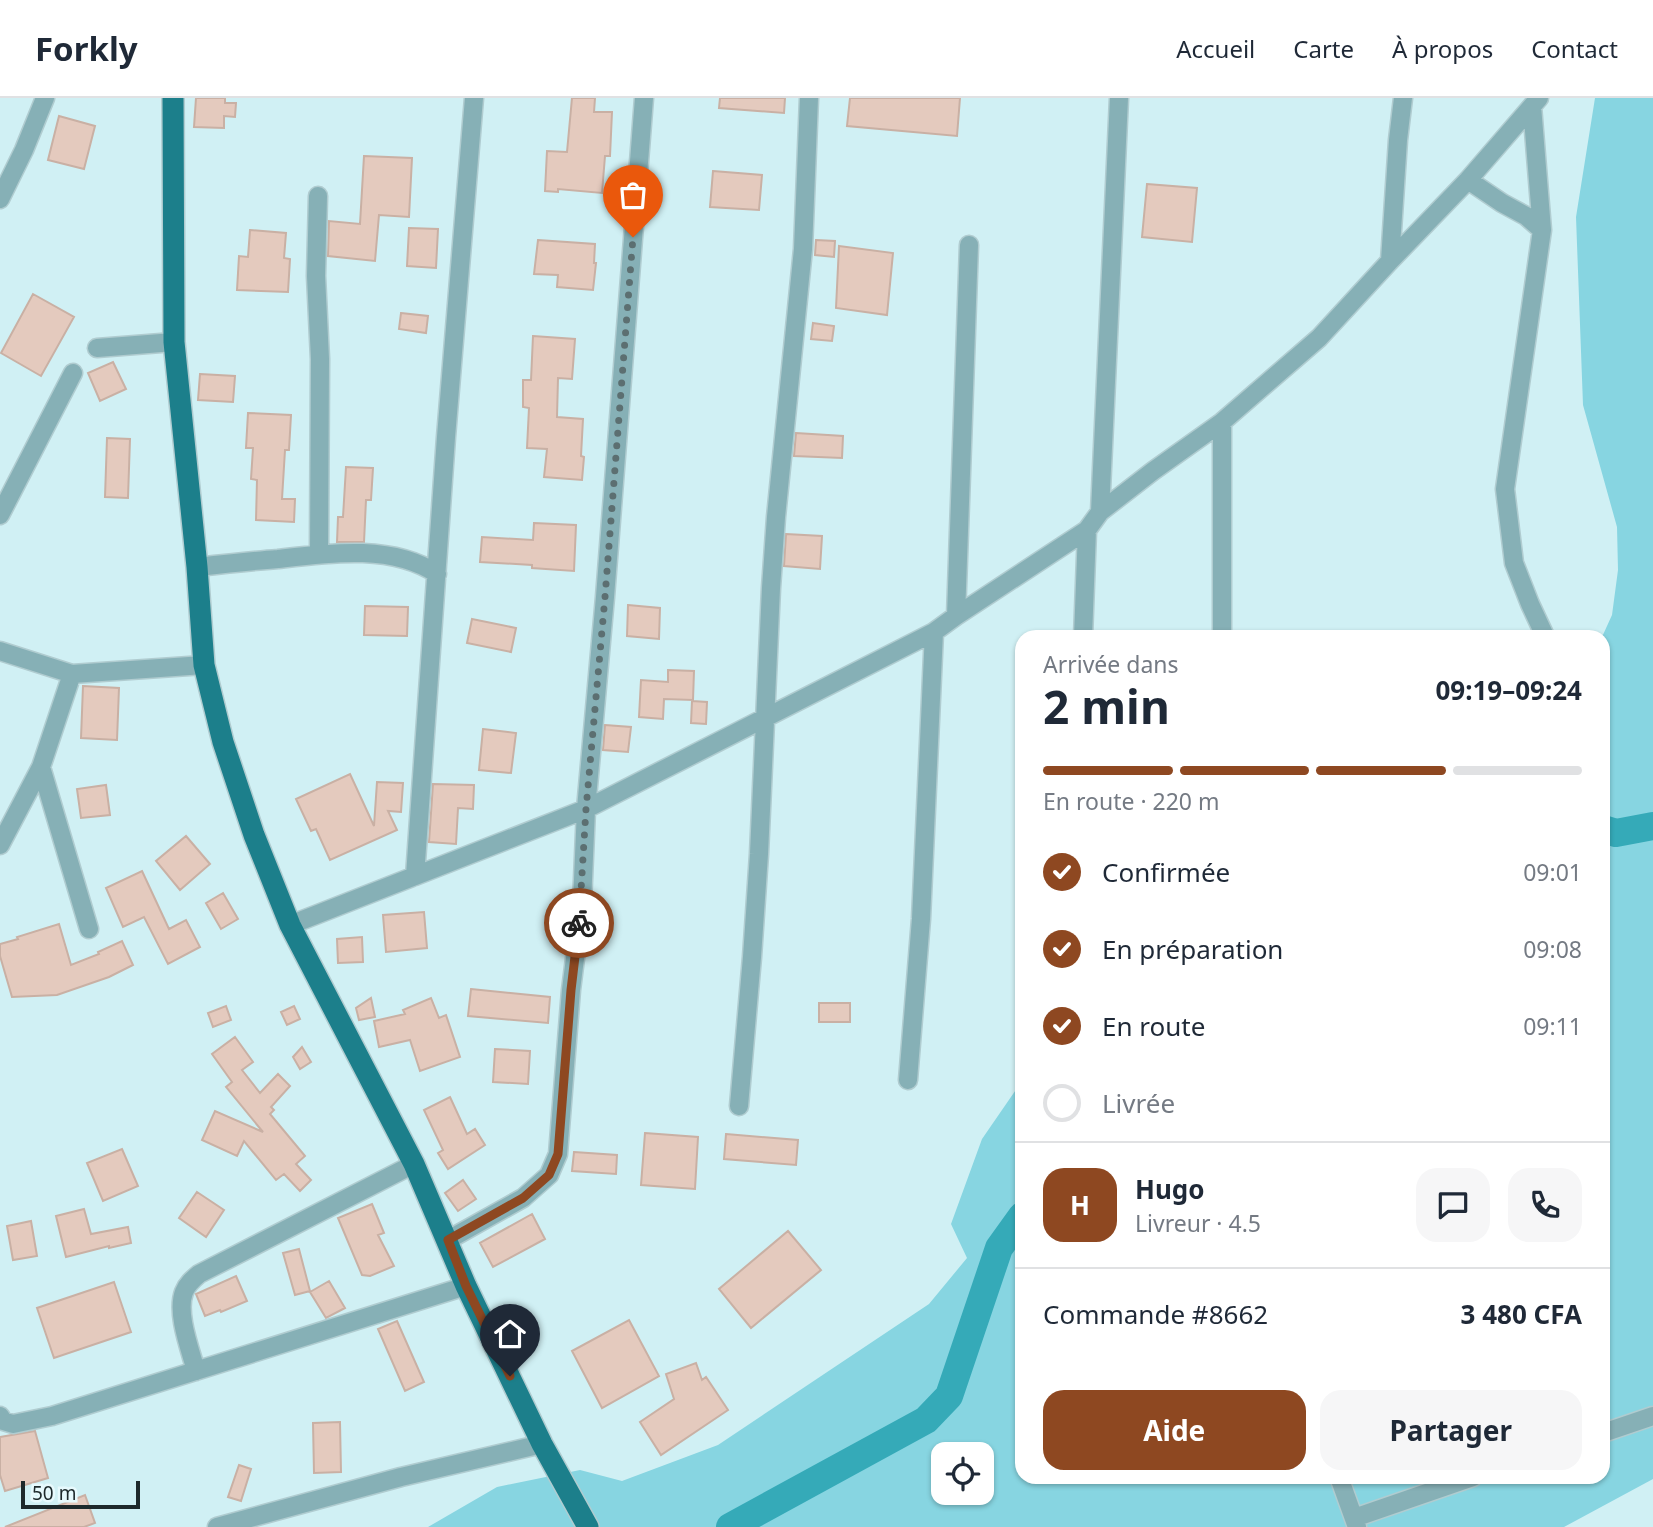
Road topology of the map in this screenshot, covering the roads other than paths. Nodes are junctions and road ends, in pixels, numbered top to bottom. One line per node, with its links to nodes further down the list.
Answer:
1 (45, 98): 11 (street)
2 (173, 98): 15 (main road)
3 (474, 98): 24 (street)
4 (644, 98): 35 (street)
5 (810, 98): 33 (street)
6 (1119, 98): 19 (street)
7 (1403, 98): 14 (street)
8 (1535, 102): 9 (street); 12 (street)
9 (1468, 180): 12 (street); 14 (street)
10 (318, 196): 22 (street)
11 (0, 199)
12 (1542, 230): 28 (street)
13 (969, 245): 25 (street)
14 (1390, 261): 18 (street)
15 (174, 342): 16 (street); 23 (main road)
16 (97, 348)
17 (73, 373): 20 (street)
18 (1222, 422): 19 (street); 27 (street)
19 (1100, 512): 21 (street)
20 (0, 515)
21 (1087, 530): 25 (street); 26 (street)
22 (319, 554): 23 (street); 24 (street)
23 (197, 567): 31 (main road)
24 (437, 574): 37 (street)
25 (956, 615): 29 (street)
26 (1083, 630)
27 (1222, 630)
28 (1542, 630)
29 (934, 632): 33 (street); 40 (street)
30 (0, 651): 32 (street)
31 (204, 665): 32 (street); 38 (main road)
32 (72, 674): 34 (street)
33 (766, 719): 35 (street); 41 (street)
34 (41, 767): 36 (street); 39 (street)
35 (586, 809): 37 (street); 43 (street)
36 (0, 845)
37 (415, 876): 38 (street)
38 (290, 925): 42 (main road)
39 (89, 929)
40 (908, 1080)
41 (739, 1106)
42 (414, 1164): 43 (main road); 45 (street)
43 (448, 1240): 44 (main road)
44 (466, 1286): 45 (street); 49 (main road)
45 (196, 1371): 46 (street)
46 (0, 1416)
47 (1653, 1416): 48 (street)
48 (1610, 1431)
49 (542, 1444): 53 (street); 54 (main road)
50 (1341, 1484): 52 (street)
51 (1455, 1484): 52 (street)
52 (1355, 1522)
53 (222, 1526)
54 (588, 1527)

